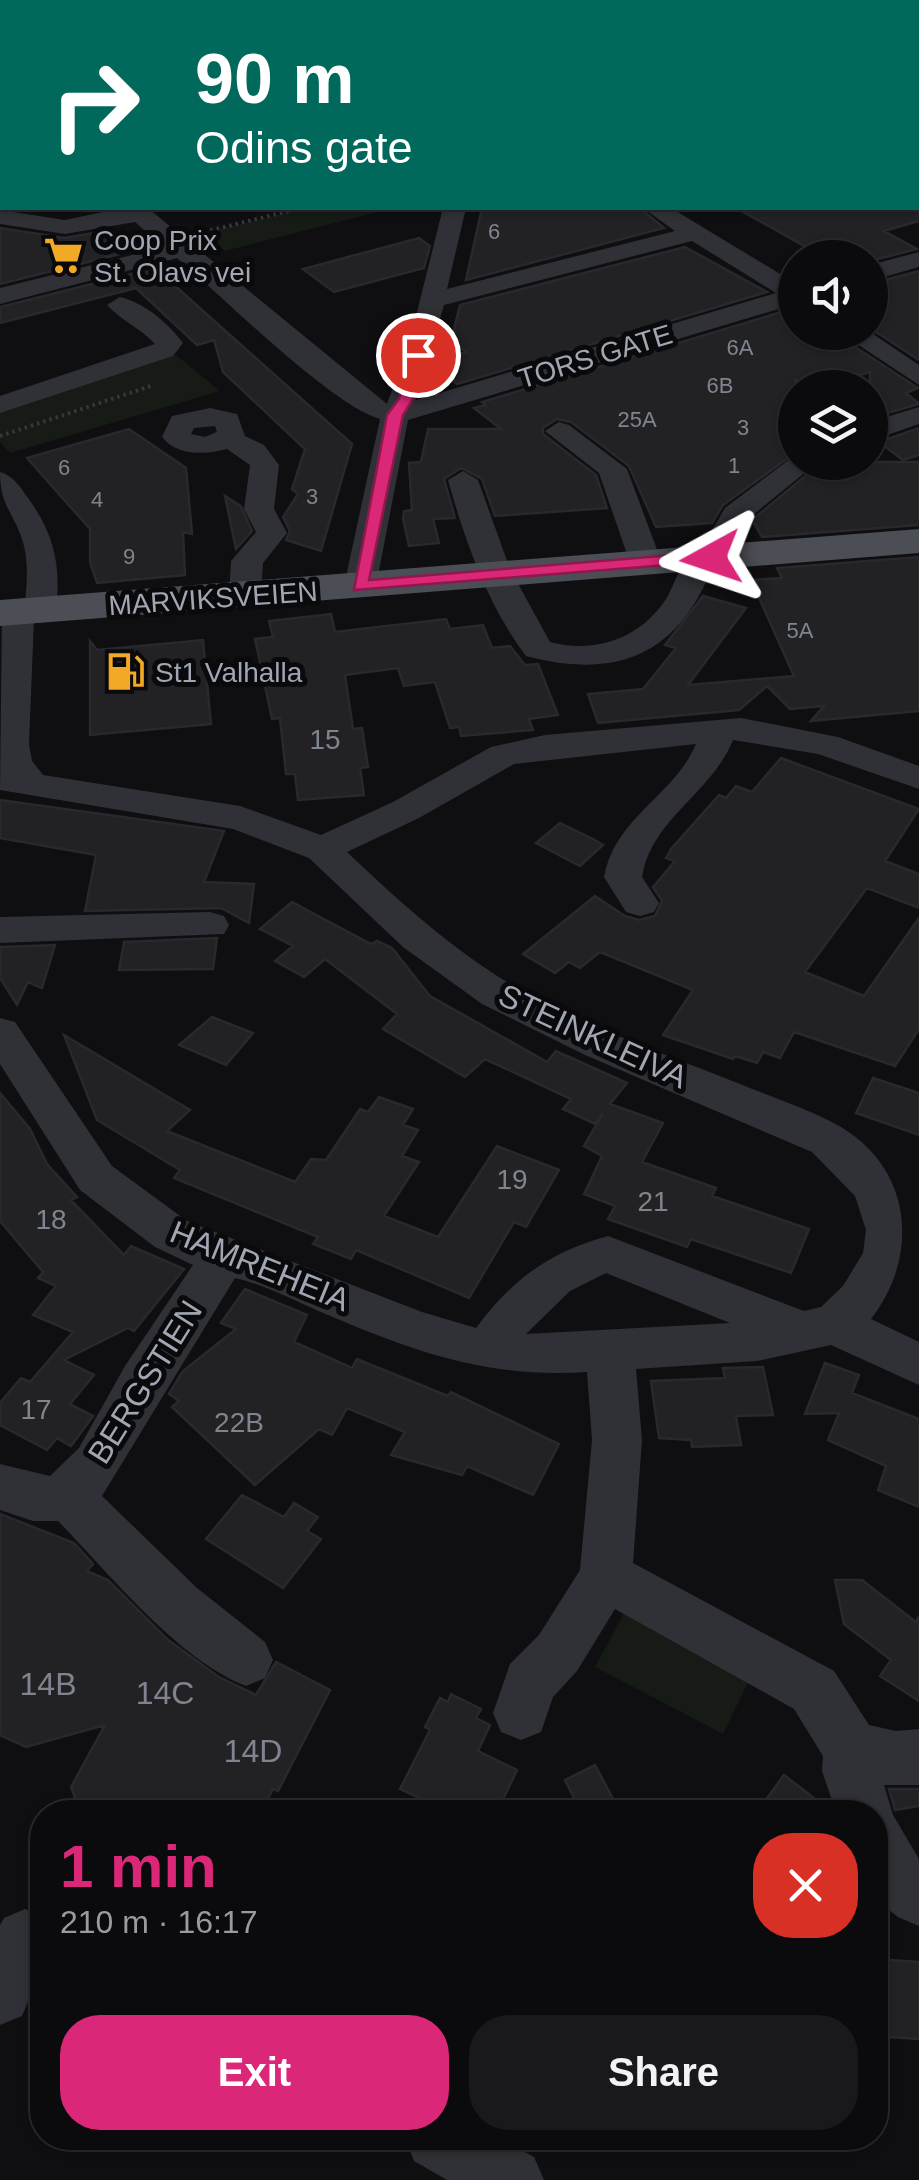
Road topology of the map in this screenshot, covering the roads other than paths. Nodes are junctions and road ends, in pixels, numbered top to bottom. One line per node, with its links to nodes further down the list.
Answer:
1 (453, 210): 12 (street)
2 (658, 210): 5 (street)
3 (137, 211): 4 (street); 6 (street)
4 (0, 218)
5 (694, 233): 9 (street); 12 (street)
6 (187, 243): 10 (street); 17 (street)
7 (919, 258): 8 (street)
8 (888, 267)
9 (778, 285)
10 (0, 296)
11 (778, 300): 17 (street, TORS GATE)
12 (430, 301): 17 (street)
13 (120, 305): 16 (street)
14 (879, 350): 15 (street)
15 (919, 377)
16 (0, 405)
17 (395, 415): 30 (street)
18 (919, 415): 19 (street)
19 (888, 426)
20 (559, 431): 27 (street)
21 (227, 439): 31 (street)
22 (463, 480): 29 (street)
23 (780, 480): 25 (street)
24 (1, 483): 32 (street)
25 (722, 539)
26 (919, 541): 27 (main road, MARVIKSVEIEN)
27 (646, 563): 29 (main road, MARVIKSVEIEN)
28 (695, 571): 29 (street)
29 (501, 574): 30 (main road, MARVIKSVEIEN)
30 (360, 586): 31 (main road, MARVIKSVEIEN)
31 (245, 595): 32 (main road, MARVIKSVEIEN)
32 (20, 612): 35 (street)
33 (719, 730): 34 (street); 36 (street); 37 (street)
34 (919, 778)
35 (15, 780): 36 (street, STEINKLEIVA)
36 (322, 849): 42 (street, STEINKLEIVA)
37 (640, 904)
38 (210, 925): 39 (street)
39 (0, 930)
40 (0, 1033): 41 (street, HAMREHEIA)
41 (224, 1256): 43 (street, HAMREHEIA); 47 (street, BERGSTIEN)
42 (819, 1328): 43 (street); 44 (street, HAMREHEIA); 45 (street)
43 (486, 1350): 44 (street, HAMREHEIA)
44 (610, 1350): 48 (street)
45 (919, 1365)
46 (0, 1486): 47 (street, BERGSTIEN)
47 (66, 1495): 49 (street)
48 (606, 1576): 50 (street); 51 (street)
49 (246, 1660)
50 (521, 1713)
51 (852, 1750): 52 (street); 53 (street)
52 (919, 1756)
53 (861, 1800)
54 (888, 1862): 55 (street)
55 (919, 1896)
56 (22, 1937): 57 (street)
57 (0, 1994)
58 (459, 2150): 59 (street)
59 (511, 2180)

